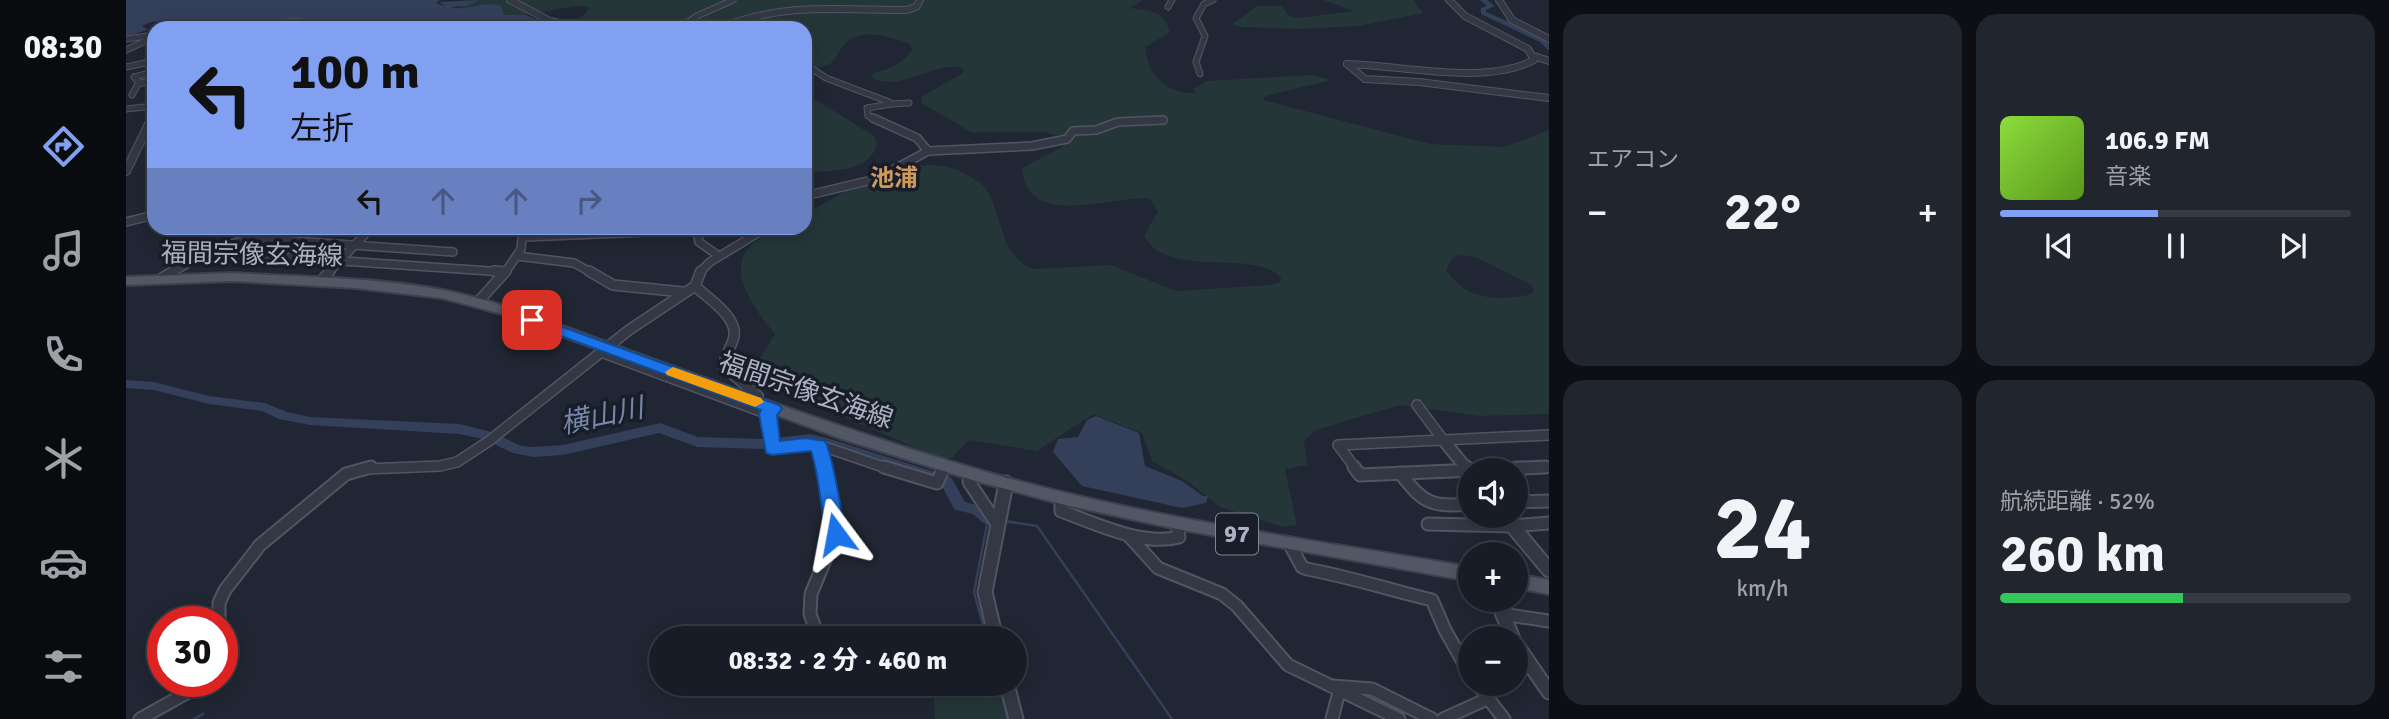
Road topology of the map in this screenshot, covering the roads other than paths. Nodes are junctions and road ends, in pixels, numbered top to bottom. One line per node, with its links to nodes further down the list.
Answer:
1 (510, 0): 9 (street)
2 (733, 0): 10 (street)
3 (920, 0): 11 (street)
4 (1172, 0): 8 (street)
5 (1213, 0): 23 (street)
6 (1449, 0): 17 (street)
7 (1499, 0): 14 (street)
8 (1168, 7)
9 (550, 21)
10 (690, 21)
11 (732, 21)
12 (147, 35): 13 (street)
13 (126, 39)
14 (1549, 39)
15 (147, 40): 16 (street)
16 (126, 50)
17 (1534, 55): 19 (street); 27 (street)
18 (147, 61): 20 (street)
19 (1549, 61)
20 (126, 66)
21 (812, 69): 29 (street)
22 (147, 74): 25 (street)
23 (1200, 74)
24 (147, 81): 25 (street)
25 (138, 83): 26 (street)
26 (129, 96): 31 (street)
27 (1549, 98)
28 (909, 103): 29 (street)
29 (891, 104): 34 (street)
30 (147, 106): 31 (street)
31 (126, 108)
32 (1163, 120): 34 (street)
33 (147, 128): 35 (street)
34 (928, 151): 36 (street)
35 (126, 171)
36 (812, 194)
37 (147, 217): 38 (street)
38 (126, 222)
39 (364, 235): 43 (street)
40 (524, 235): 46 (street)
41 (696, 235): 47 (street)
42 (754, 235): 47 (street)
43 (355, 245): 44 (street); 45 (street); 48 (street)
44 (208, 252): 48 (street); 50 (street)
45 (453, 252)
46 (517, 256): 49 (street); 54 (street)
47 (719, 256): 53 (street)
48 (340, 261): 49 (street); 52 (street)
49 (503, 272): 55 (street)
50 (162, 278): 51 (main road, 福間宗像玄海線 / 97); 52 (main road, 福間宗像玄海線 / 97)
51 (126, 281)
52 (320, 282): 55 (main road, 福間宗像玄海線 / 97)
53 (695, 286): 54 (street); 58 (street)
54 (683, 292): 56 (street)
55 (478, 302): 56 (main road, 福間宗像玄海線 / 97)
56 (603, 349): 58 (main road, 福間宗像玄海線 / 97); 87 (street)
57 (1417, 405): 60 (street)
58 (767, 408): 61 (street); 63 (main road, 福間宗像玄海線 / 97)
59 (1549, 435): 60 (street)
60 (1444, 441): 62 (street); 68 (street)
61 (818, 445): 63 (street); 90 (street)
62 (1458, 458)
63 (945, 467): 67 (main road, 福間宗像玄海線 / 97)
64 (1549, 467): 65 (street)
65 (1528, 468)
66 (1458, 471): 68 (street)
67 (969, 473): 69 (main road, 福間宗像玄海線 / 97); 78 (street)
68 (1400, 473): 73 (street)
69 (1006, 483): 70 (main road, 福間宗像玄海線 / 97); 78 (street)
70 (1061, 498): 75 (main road, 福間宗像玄海線 / 97); 81 (street)
71 (1549, 501): 72 (street)
72 (1528, 502)
73 (1458, 505)
74 (1528, 522): 77 (street)
75 (1177, 523): 81 (street); 82 (main road, 福間宗像玄海線 / 97)
76 (1458, 523): 79 (street)
77 (1549, 523)
78 (997, 524): 91 (street)
79 (1428, 524)
80 (1514, 528): 83 (street)
81 (1129, 536): 94 (street)
82 (1289, 543): 84 (main road, 福間宗像玄海線 / 97); 92 (street)
83 (1549, 570)
84 (1458, 572)
85 (1528, 583): 86 (main road)
86 (1549, 587)
87 (219, 606)
88 (1518, 612): 89 (street)
89 (1549, 621)
90 (814, 626)
91 (993, 626)
92 (1458, 653)
93 (1528, 661): 96 (street)
94 (1326, 685): 95 (street); 105 (street)
95 (1339, 692): 103 (street); 104 (street)
96 (1549, 692)
97 (1010, 696): 102 (street)
98 (1485, 696): 100 (street)
99 (179, 697): 101 (street)
100 (1487, 699): 106 (street); 107 (street)
101 (140, 719)
102 (1016, 719)
103 (1332, 719)
104 (1399, 719)
105 (1432, 719)
106 (1443, 719)
107 (1504, 719)

